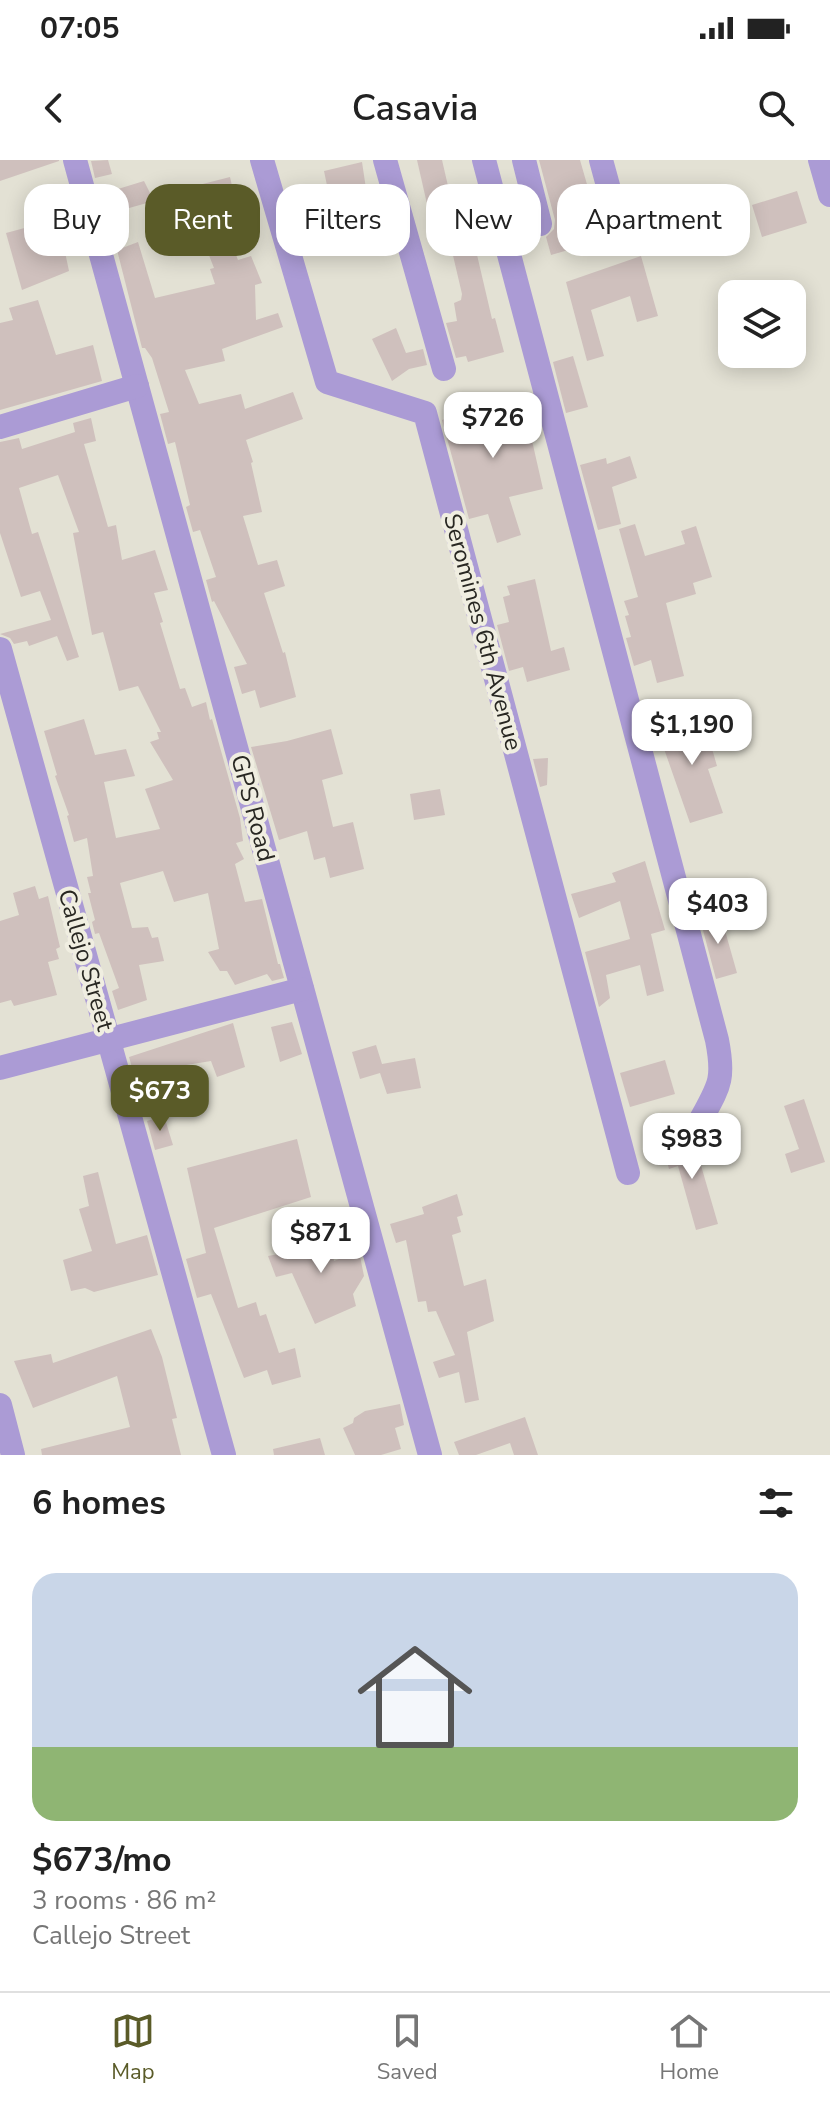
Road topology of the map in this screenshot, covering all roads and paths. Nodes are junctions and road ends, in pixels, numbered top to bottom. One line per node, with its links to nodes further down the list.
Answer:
1 (75, 160): 10 (street, GPS Road)
2 (262, 160): 17 (street, Seromines 6th Avenue)
3 (385, 160): 9 (street)
4 (484, 160): 16 (street)
5 (524, 160): 7 (street)
6 (601, 160): 8 (street)
7 (530, 184)
8 (608, 184)
9 (444, 369)
10 (137, 386): 11 (street); 13 (street, GPS Road)
11 (0, 427)
12 (0, 649): 14 (street, Callejo Street)
13 (302, 989): 14 (street); 19 (street, GPS Road)
14 (108, 1038): 15 (street); 21 (street, Callejo Street)
15 (0, 1068)
16 (699, 1123)
17 (628, 1173)
18 (0, 1405): 20 (street)
19 (421, 1453)
20 (13, 1455)
21 (224, 1455)

